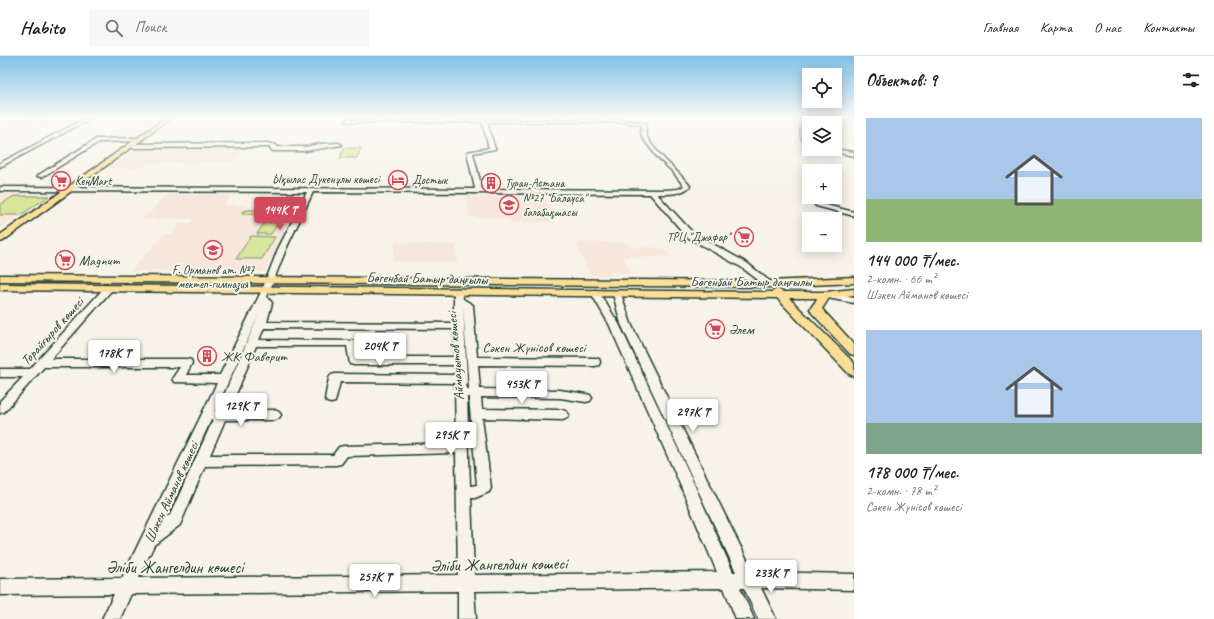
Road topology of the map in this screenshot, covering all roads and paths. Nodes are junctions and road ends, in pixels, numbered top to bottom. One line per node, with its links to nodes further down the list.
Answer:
1 (42, 143): 10 (street)
2 (93, 143): 11 (street)
3 (135, 143): 7 (main road)
4 (491, 143): 15 (street)
5 (650, 143): 16 (street, Ықылас Дүкенұлы көшесі)
6 (339, 145): 7 (street)
7 (131, 146): 13 (main road)
8 (842, 152): 9 (street)
9 (854, 154)
10 (0, 165)
11 (40, 176)
12 (0, 189): 13 (street, Ықылас Дүкенұлы көшесі)
13 (70, 190): 14 (street, Ықылас Дүкенұлы көшесі); 19 (main road)
14 (311, 190): 15 (street, Ықылас Дүкенұлы көшесі); 25 (street, Шәкен Айманов көшесі)
15 (479, 191): 16 (street, Ықылас Дүкенұлы көшесі)
16 (652, 192): 22 (street)
17 (818, 205): 18 (street)
18 (854, 214)
19 (0, 239)
20 (0, 278): 25 (main road, Бөгенбай Батыр даңғылы)
21 (854, 280): 22 (main road, Бөгенбай Батыр даңғылы)
22 (769, 284): 25 (main road, Бөгенбай Батыр даңғылы); 29 (main road)
23 (3, 288): 24 (main road, Бөгенбай Батыр даңғылы)
24 (108, 289): 25 (main road, Бөгенбай Батыр даңғылы); 40 (street, Торайғыров көшесі)
25 (266, 290): 31 (main road, Бөгенбай Батыр даңғылы); 34 (street); 44 (street, Шәкен Айманов көшесі)
26 (854, 292): 30 (main road, Бөгенбай Батыр даңғылы)
27 (595, 293): 28 (main road, Бөгенбай Батыр даңғылы); 31 (main road, Бөгенбай Батыр даңғылы); 33 (street)
28 (617, 294): 29 (main road, Бөгенбай Батыр даңғылы); 33 (street)
29 (780, 295): 30 (main road, Бөгенбай Батыр даңғылы); 41 (main road)
30 (825, 295): 32 (street); 37 (main road)
31 (458, 296): 35 (street, Аймауытов көшесі); 38 (street, Аймауытов көшесі)
32 (854, 300)
33 (620, 324): 59 (street); 60 (street)
34 (260, 325): 35 (street); 36 (street)
35 (459, 326): 38 (street, Аймауытов көшесі)
36 (253, 343): 38 (street, Сәкен Жүнісов көшесі); 54 (street)
37 (854, 351)
38 (466, 361): 39 (street, Сәкен Жүнісов көшесі); 45 (street, Аймауытов көшесі); 46 (street, Аймауытов көшесі)
39 (595, 362)
40 (42, 363): 43 (street, Торайғыров көшесі); 44 (street)
41 (854, 371)
42 (0, 373): 43 (street)
43 (33, 373): 49 (street, Торайғыров көшесі)
44 (224, 379): 53 (street, Шәкен Айманов көшесі)
45 (461, 379): 46 (street, Аймауытов көшесі); 48 (street)
46 (468, 393): 47 (street); 50 (street, Аймауытов көшесі); 55 (street, Аймауытов көшесі)
47 (586, 398)
48 (331, 399)
49 (0, 408)
50 (476, 413): 52 (street); 57 (street, Аймауытов көшесі)
51 (275, 415): 54 (street)
52 (564, 415)
53 (206, 416): 54 (street); 58 (street, Шәкен Айманов көшесі)
54 (220, 416): 56 (street)
55 (463, 448): 56 (street); 57 (street, Аймауытов көшесі)
56 (200, 461): 58 (street)
57 (464, 492): 62 (street, Аймауытов көшесі)
58 (148, 540): 64 (street, Шәкен Айманов көшесі)
59 (749, 580): 60 (street, Әліби Жангелдин көшесі); 61 (street, Әліби Жангелдин көшесі); 68 (street)
60 (729, 581): 62 (street, Әліби Жангелдин көшесі); 67 (street)
61 (854, 582)
62 (467, 583): 64 (street, Әліби Жангелдин көшесі); 66 (street, Аймауытов көшесі)
63 (0, 587): 64 (street, Әліби Жангелдин көшесі)
64 (126, 587): 65 (street, Шәкен Айманов көшесі)
65 (111, 619)
66 (467, 619)
67 (745, 619)
68 (767, 619)

